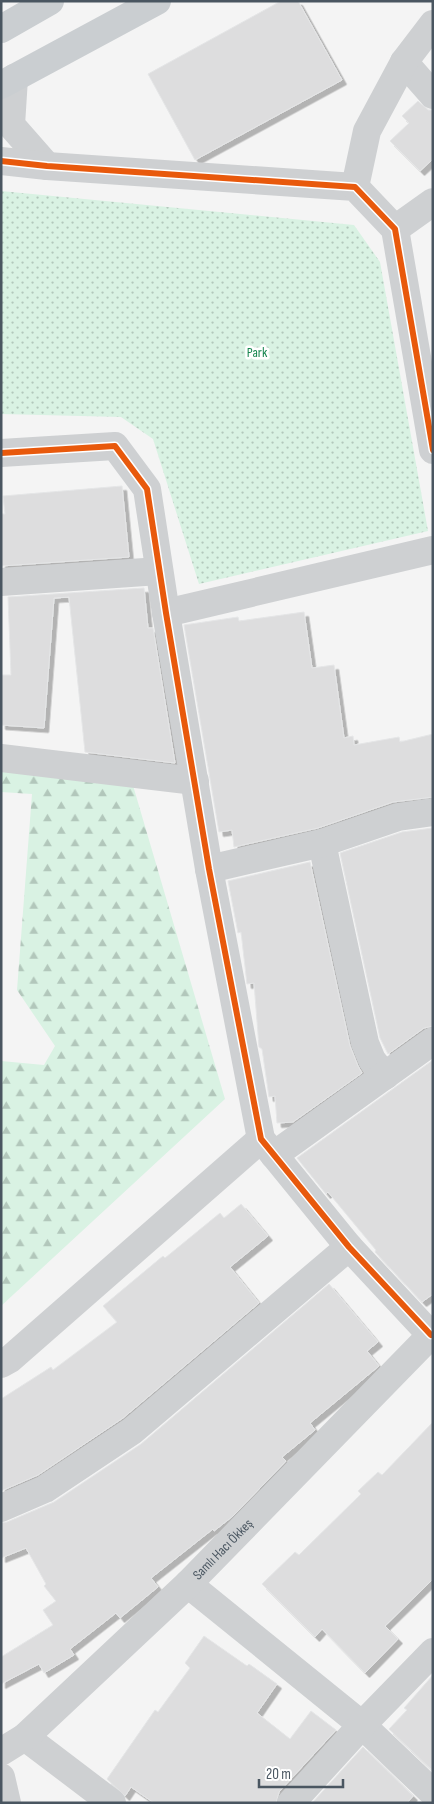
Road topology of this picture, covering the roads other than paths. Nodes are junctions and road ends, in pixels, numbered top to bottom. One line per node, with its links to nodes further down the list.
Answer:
1 (50, 1): 4 (main road)
2 (157, 1): 6 (main road)
3 (433, 24): 5 (street)
4 (1, 29)
5 (404, 62): 7 (street); 10 (street)
6 (8, 81): 9 (street)
7 (433, 95)
8 (1, 160): 9 (street)
9 (46, 166): 10 (street)
10 (355, 187): 12 (street)
11 (433, 202): 12 (street)
12 (396, 229): 13 (street)
13 (433, 450)
14 (1, 452): 16 (street)
15 (433, 550): 18 (street)
16 (159, 571): 17 (street); 18 (street)
17 (1, 582)
18 (166, 613): 20 (street)
19 (1, 758): 20 (street)
20 (195, 781): 23 (street)
21 (433, 812): 22 (street)
22 (322, 843): 23 (street); 25 (street)
23 (209, 869): 26 (street)
24 (433, 1041): 25 (street)
25 (385, 1076): 26 (street)
26 (268, 1147): 27 (street); 29 (street)
27 (349, 1247): 28 (street); 30 (street)
28 (432, 1334): 31 (street, Samlı Hacı Ökkeş)
29 (1, 1364)
30 (1, 1508)
31 (188, 1584): 33 (street); 34 (street, Samlı Hacı Ökkeş)
32 (433, 1652): 33 (street)
33 (362, 1725): 37 (street); 40 (street)
34 (25, 1737): 35 (street, Samlı Hacı Ökkeş); 39 (street)
35 (1, 1752)
36 (1, 1777): 38 (street)
37 (433, 1793)
38 (8, 1803)
39 (112, 1803)
40 (291, 1803)

